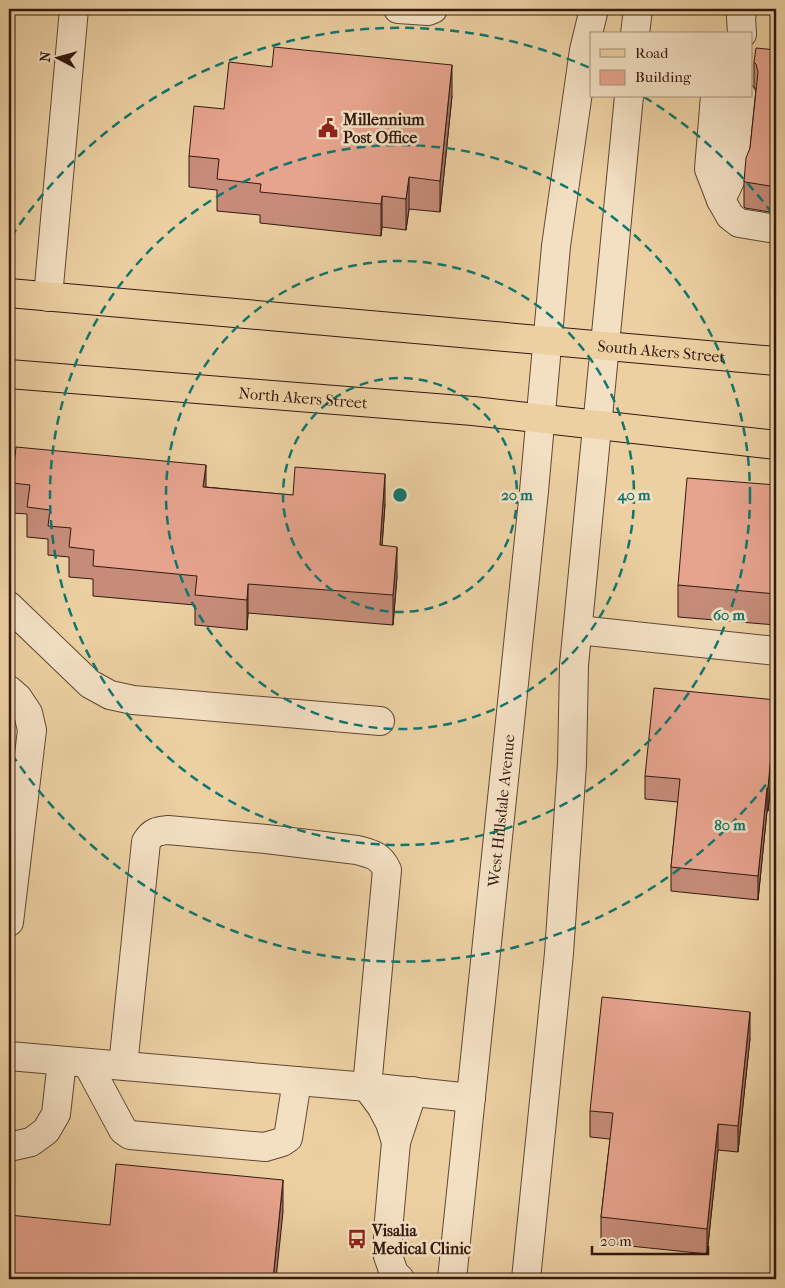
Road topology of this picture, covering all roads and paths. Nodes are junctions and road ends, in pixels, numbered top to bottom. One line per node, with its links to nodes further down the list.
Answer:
1 (74, 9): 13 (street)
2 (398, 9): 3 (street)
3 (433, 9)
4 (594, 9): 14 (street, West Hillsdale Avenue)
5 (638, 9): 6 (street)
6 (635, 32)
7 (630, 98): 15 (street)
8 (715, 98): 10 (street)
9 (742, 98): 10 (street)
10 (721, 200): 11 (street)
11 (776, 229)
12 (9, 293): 13 (main road)
13 (48, 297): 14 (main road)
14 (548, 341): 15 (main road, South Akers Street); 18 (street, West Hillsdale Avenue)
15 (606, 346): 16 (main road, South Akers Street); 19 (street)
16 (776, 361)
17 (9, 374): 18 (main road, North Akers Street)
18 (541, 419): 19 (main road, North Akers Street); 33 (street, West Hillsdale Avenue)
19 (598, 425): 20 (main road); 22 (street)
20 (776, 445)
21 (9, 606): 25 (street)
22 (578, 630): 23 (street); 38 (street)
23 (776, 650)
24 (9, 690): 26 (street)
25 (380, 721)
26 (9, 922)
27 (9, 1056): 28 (street)
28 (75, 1062): 29 (street); 30 (street); 35 (street)
29 (123, 1066): 30 (street); 31 (street)
30 (297, 1081): 31 (street)
31 (367, 1088): 32 (street); 34 (street)
32 (414, 1091): 33 (street); 34 (street)
33 (471, 1098): 37 (street, West Hillsdale Avenue)
34 (396, 1142): 36 (street)
35 (9, 1147)
36 (400, 1279)
37 (452, 1279)
38 (526, 1279)

